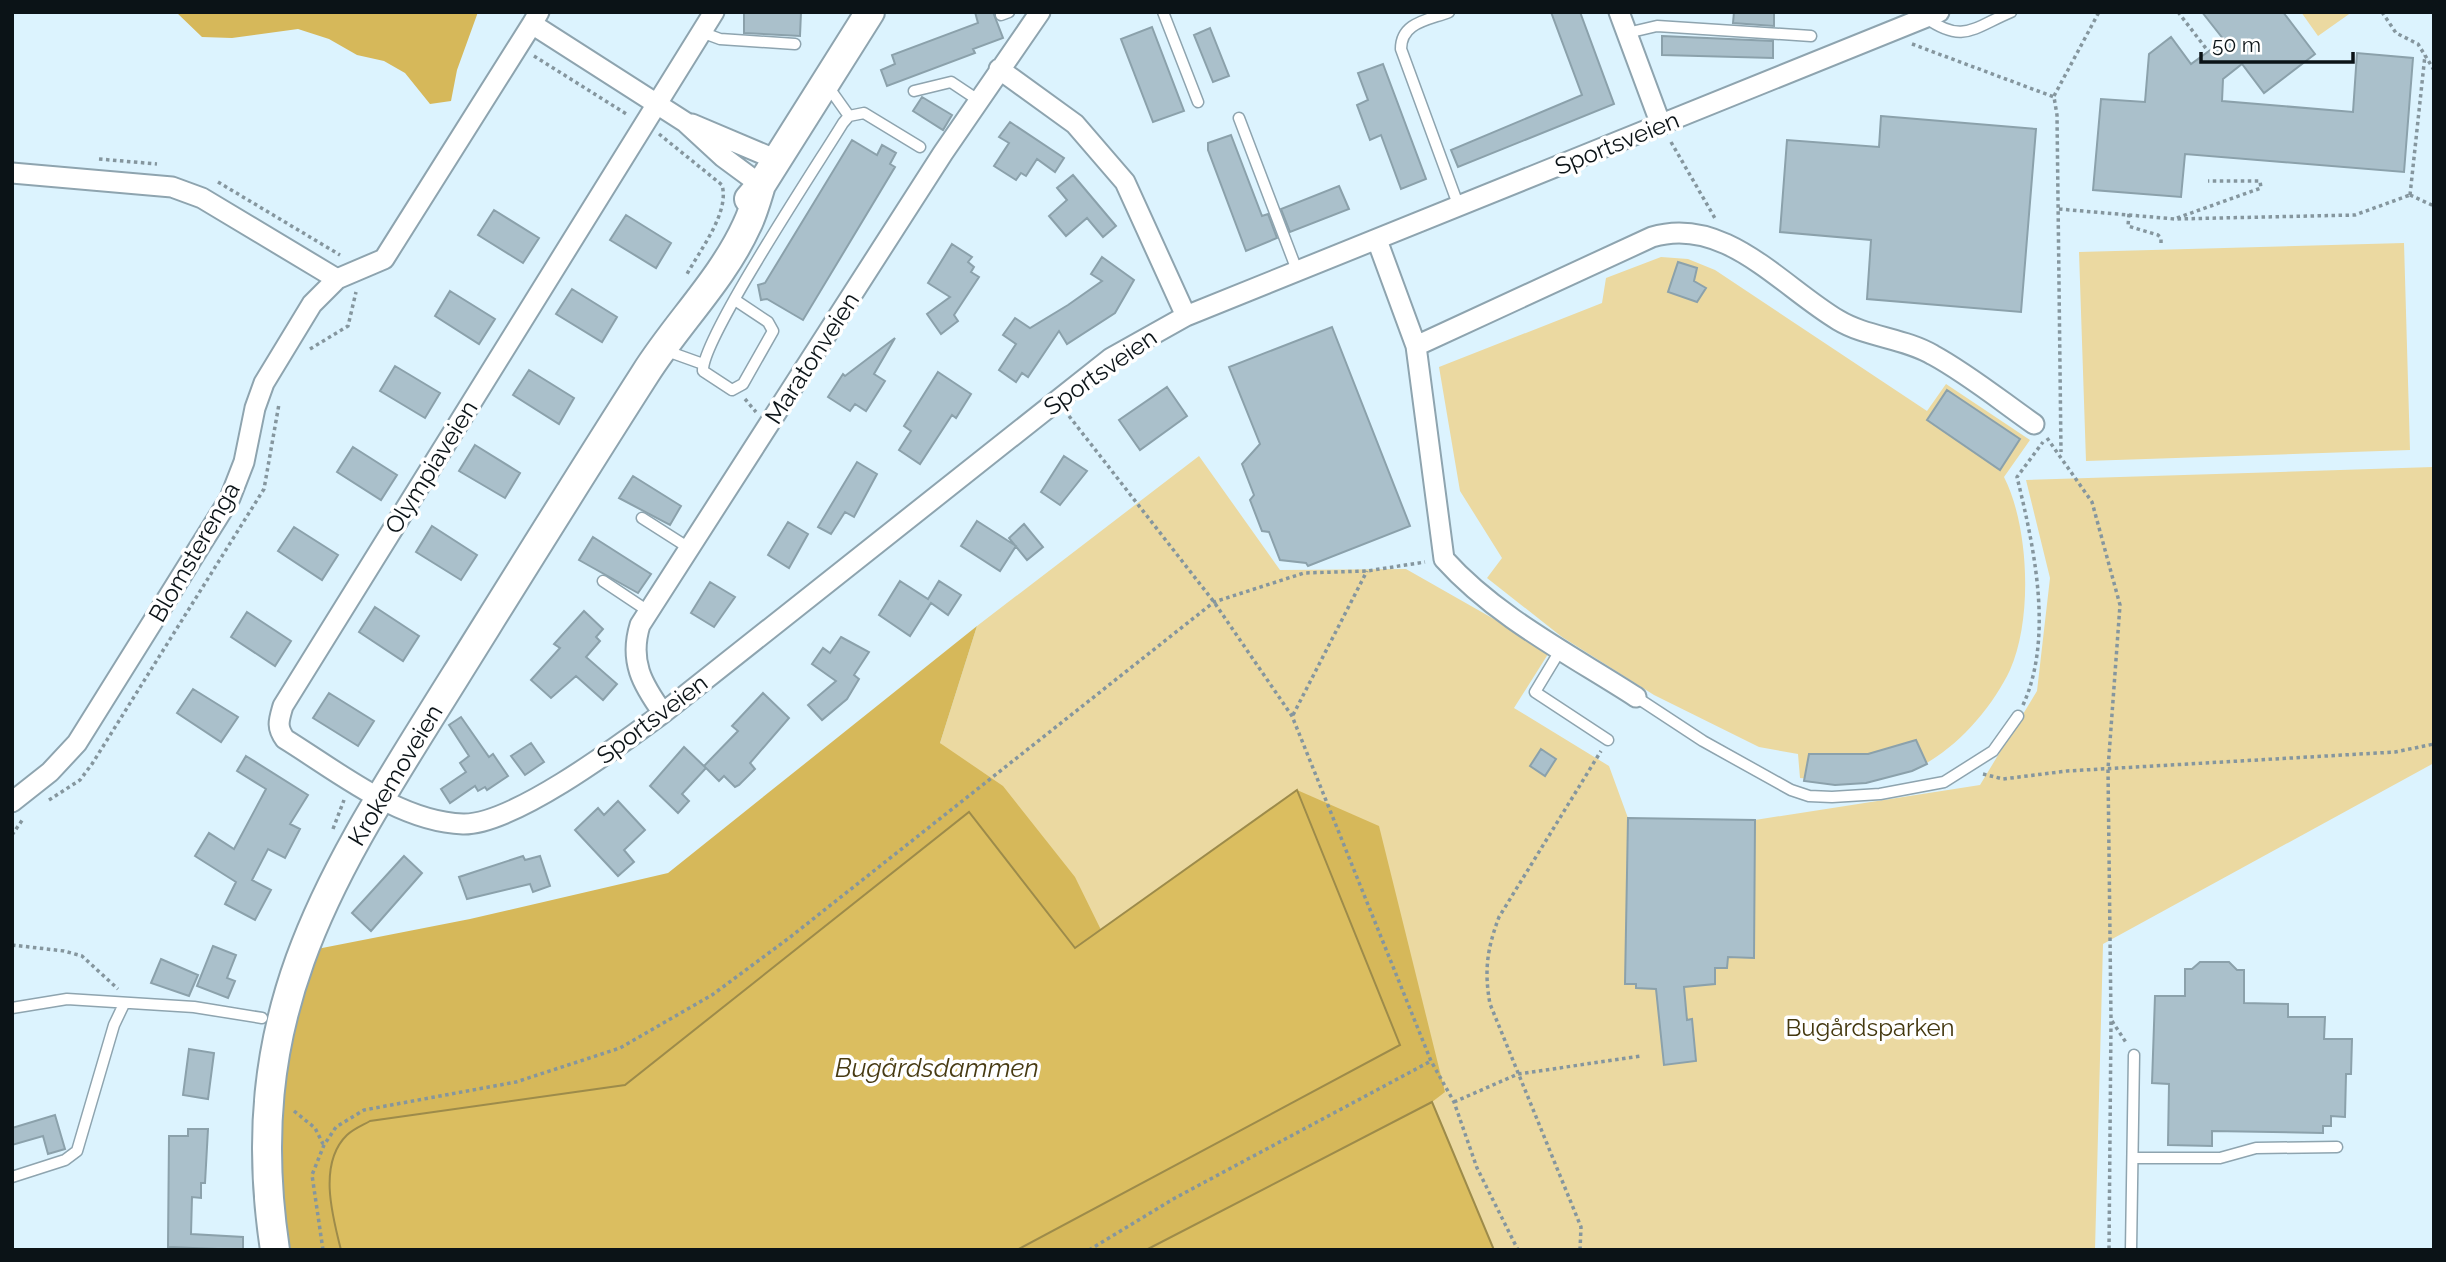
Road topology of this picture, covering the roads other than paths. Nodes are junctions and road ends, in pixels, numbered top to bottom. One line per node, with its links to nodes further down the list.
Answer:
1 (713, 12): 10 (street, Olympiaveien)
2 (870, 12): 15 (main road, Krokemoveien)
3 (1163, 12): 18 (lane)
4 (1449, 12): 28 (lane)
5 (1619, 12): 11 (street)
6 (2011, 12): 8 (lane)
7 (1036, 14): 14 (street, Maratonveien)
8 (1930, 14): 23 (street, Sportsveien)
9 (536, 18): 19 (street); 31 (street, Blomsterenga)
10 (701, 32): 13 (lane); 19 (street, Olympiaveien)
11 (1627, 33): 12 (lane); 23 (street)
12 (1811, 36)
13 (794, 44)
14 (999, 69): 17 (street, Maratonveien); 33 (street)
15 (825, 82): 20 (lane); 25 (main road, Krokemoveien)
16 (914, 91): 17 (lane)
17 (978, 100): 39 (street, Maratonveien)
18 (1198, 102)
19 (656, 103): 22 (street); 47 (street, Olympiaveien)
20 (849, 116): 24 (lane); 32 (lane)
21 (1238, 118): 30 (lane)
22 (685, 122): 25 (street); 27 (street)
23 (1661, 125): 28 (street, Sportsveien)
24 (920, 147)
25 (777, 160): 27 (main road, Krokemoveien)
26 (12, 173): 31 (street)
27 (761, 185): 35 (main road, Krokemoveien); 35 (main road, Krokemoveien)
28 (1459, 207): 29 (street, Sportsveien)
29 (1377, 240): 30 (street, Sportsveien); 34 (street)
30 (1298, 273): 33 (street, Sportsveien)
31 (337, 279): 48 (street, Blomsterenga)
32 (735, 300): 36 (lane); 36 (lane)
33 (1186, 316): 44 (street, Sportsveien)
34 (1416, 346): 37 (street); 42 (street)
35 (661, 348): 36 (lane); 47 (main road, Krokemoveien)
36 (702, 364)
37 (2040, 430)
38 (642, 518): 39 (lane)
39 (689, 548): 41 (street, Maratonveien)
40 (603, 582): 41 (lane)
41 (648, 611): 44 (street, Maratonveien)
42 (1561, 649): 43 (street); 46 (lane)
43 (1636, 697): 45 (lane)
44 (663, 713): 47 (street, Sportsveien)
45 (2018, 716)
46 (1608, 740)
47 (380, 797): 56 (main road, Krokemoveien)
48 (12, 802)
49 (124, 1004): 50 (lane); 51 (lane); 55 (lane)
50 (12, 1008)
51 (262, 1018)
52 (2134, 1055): 54 (lane)
53 (2337, 1147): 54 (lane)
54 (2135, 1158): 57 (lane)
55 (12, 1177)
56 (275, 1250)
57 (2132, 1250)

